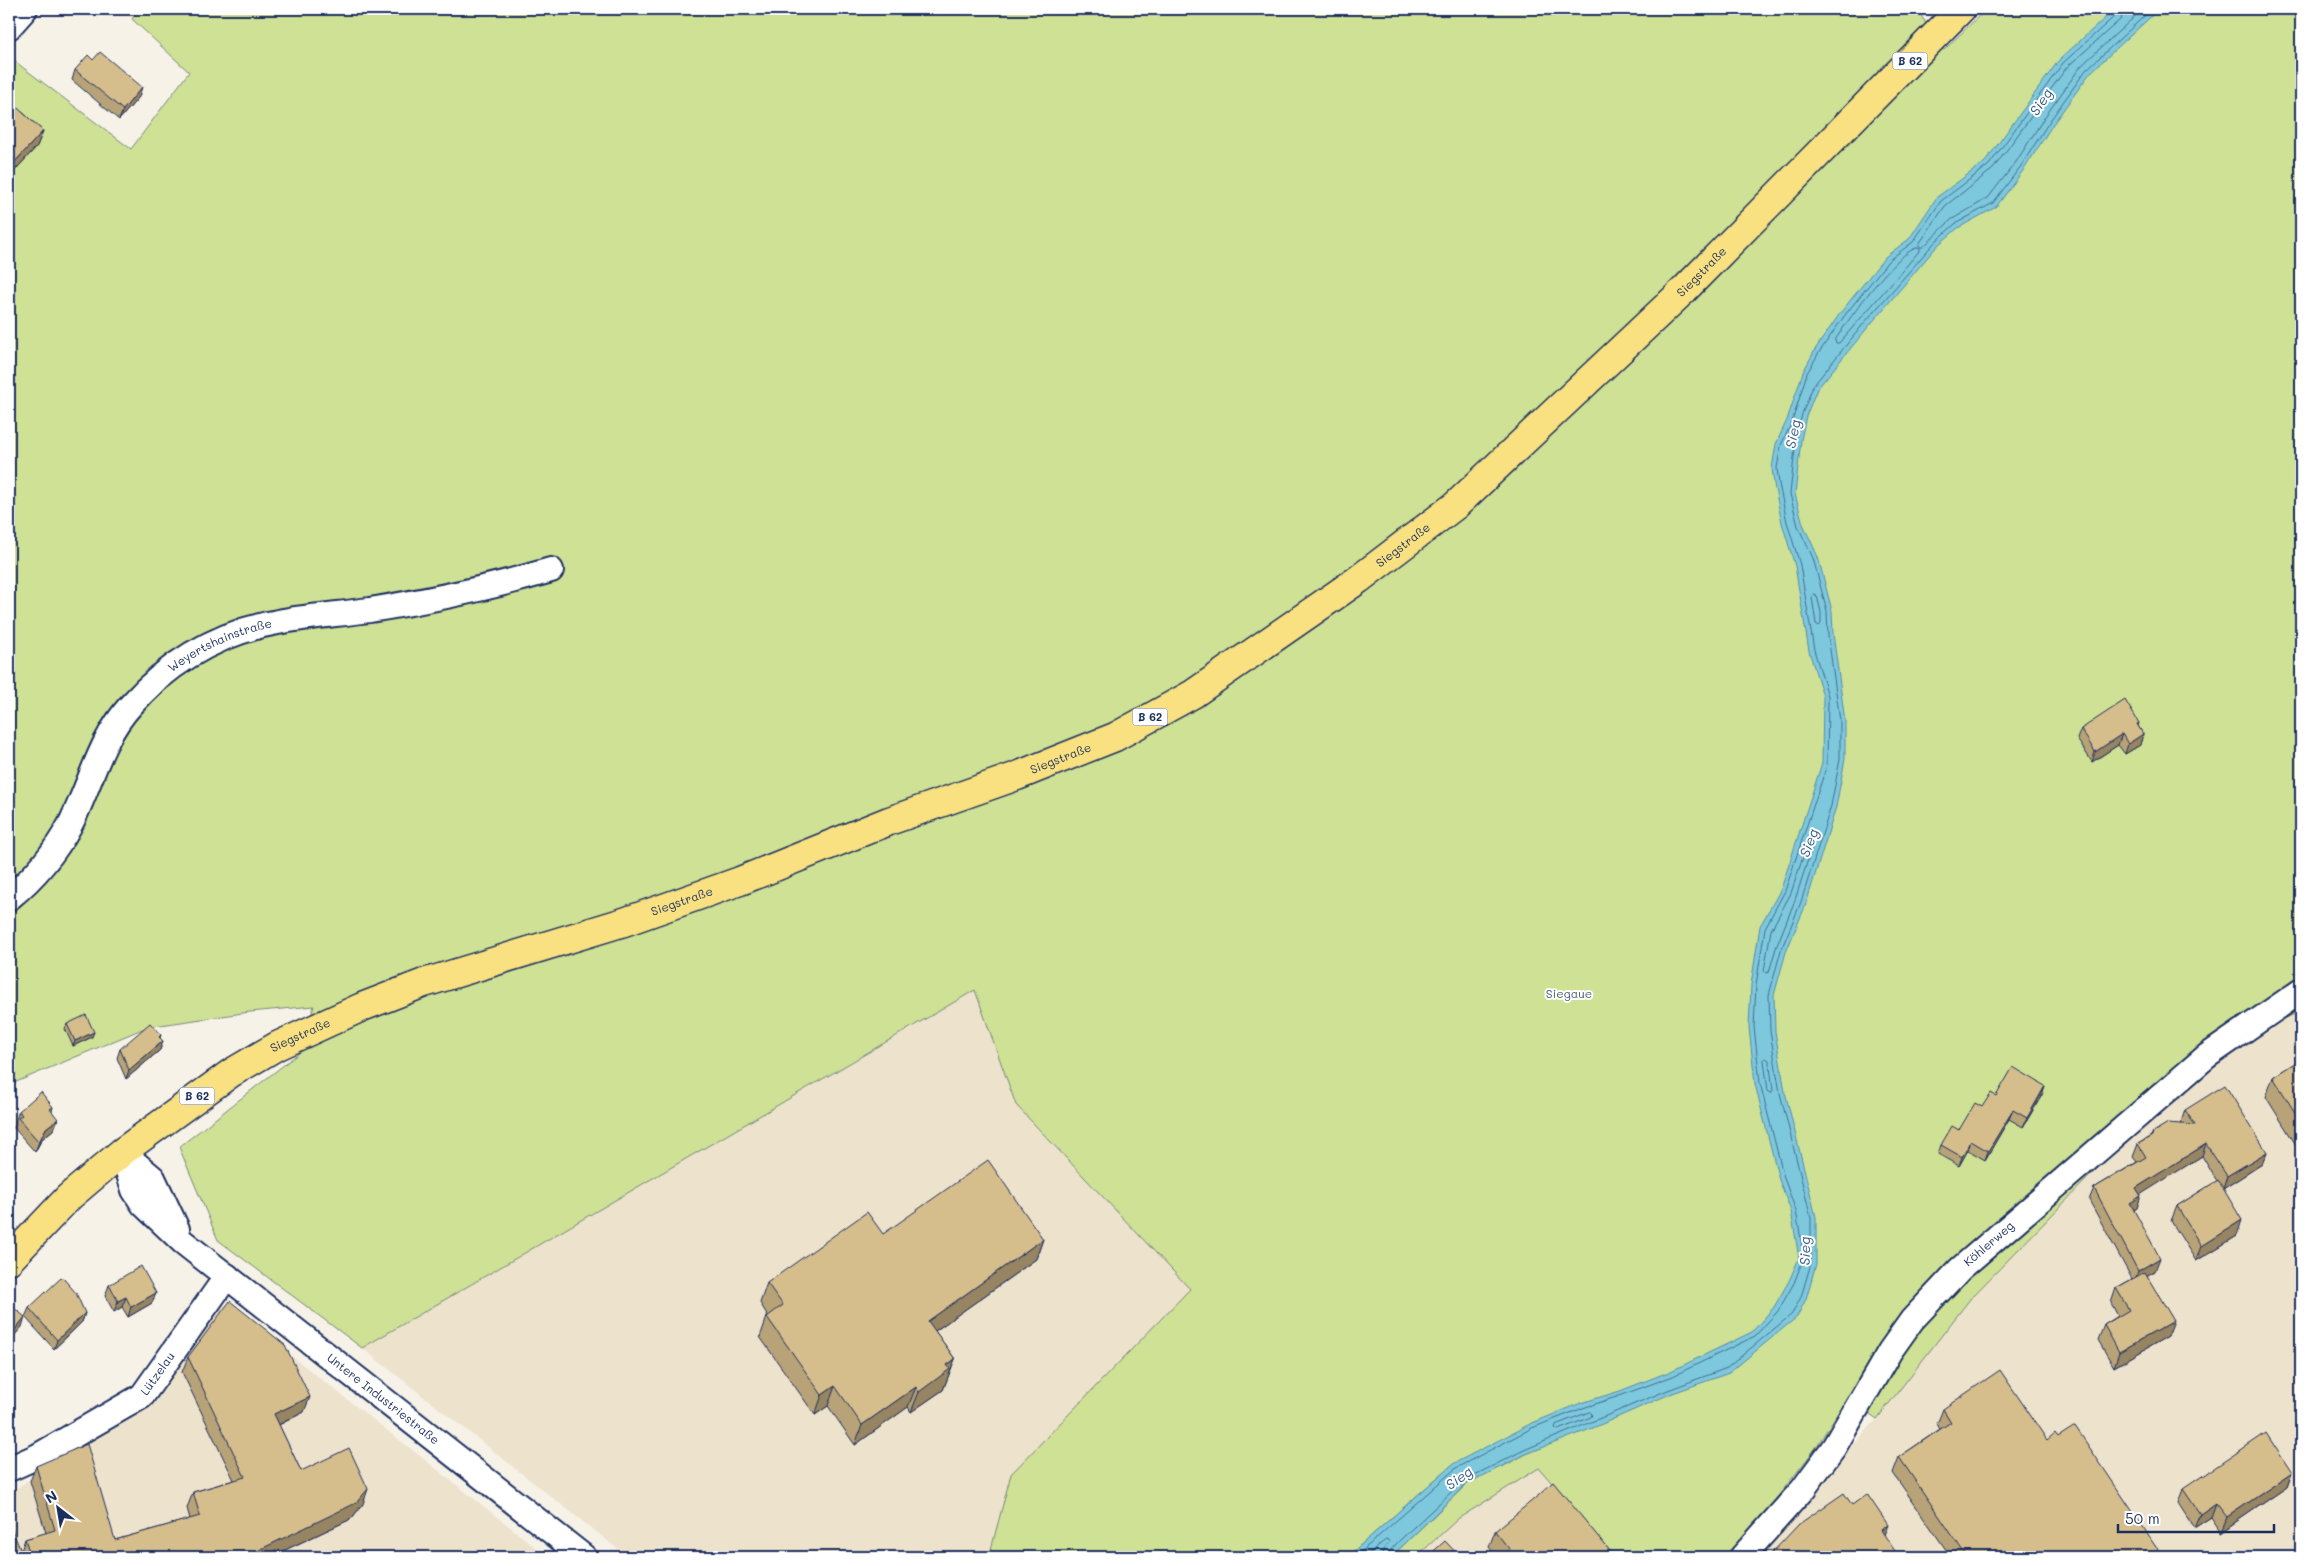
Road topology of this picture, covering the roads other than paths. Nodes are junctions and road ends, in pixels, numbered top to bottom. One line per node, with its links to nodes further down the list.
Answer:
1 (26, 9): 3 (street)
2 (1957, 10): 7 (main road, Siegstraße / B 62)
3 (9, 28)
4 (551, 570): 5 (street, Weyertshainstraße)
5 (9, 898)
6 (2301, 991): 12 (street, Köhlerweg)
7 (122, 1152): 8 (main road, Siegstraße / B 62); 9 (street, Untere Industriestraße)
8 (9, 1260)
9 (227, 1276): 10 (street, Lützelau); 11 (street, Untere Industriestraße)
10 (9, 1469)
11 (584, 1557)
12 (1742, 1557)

